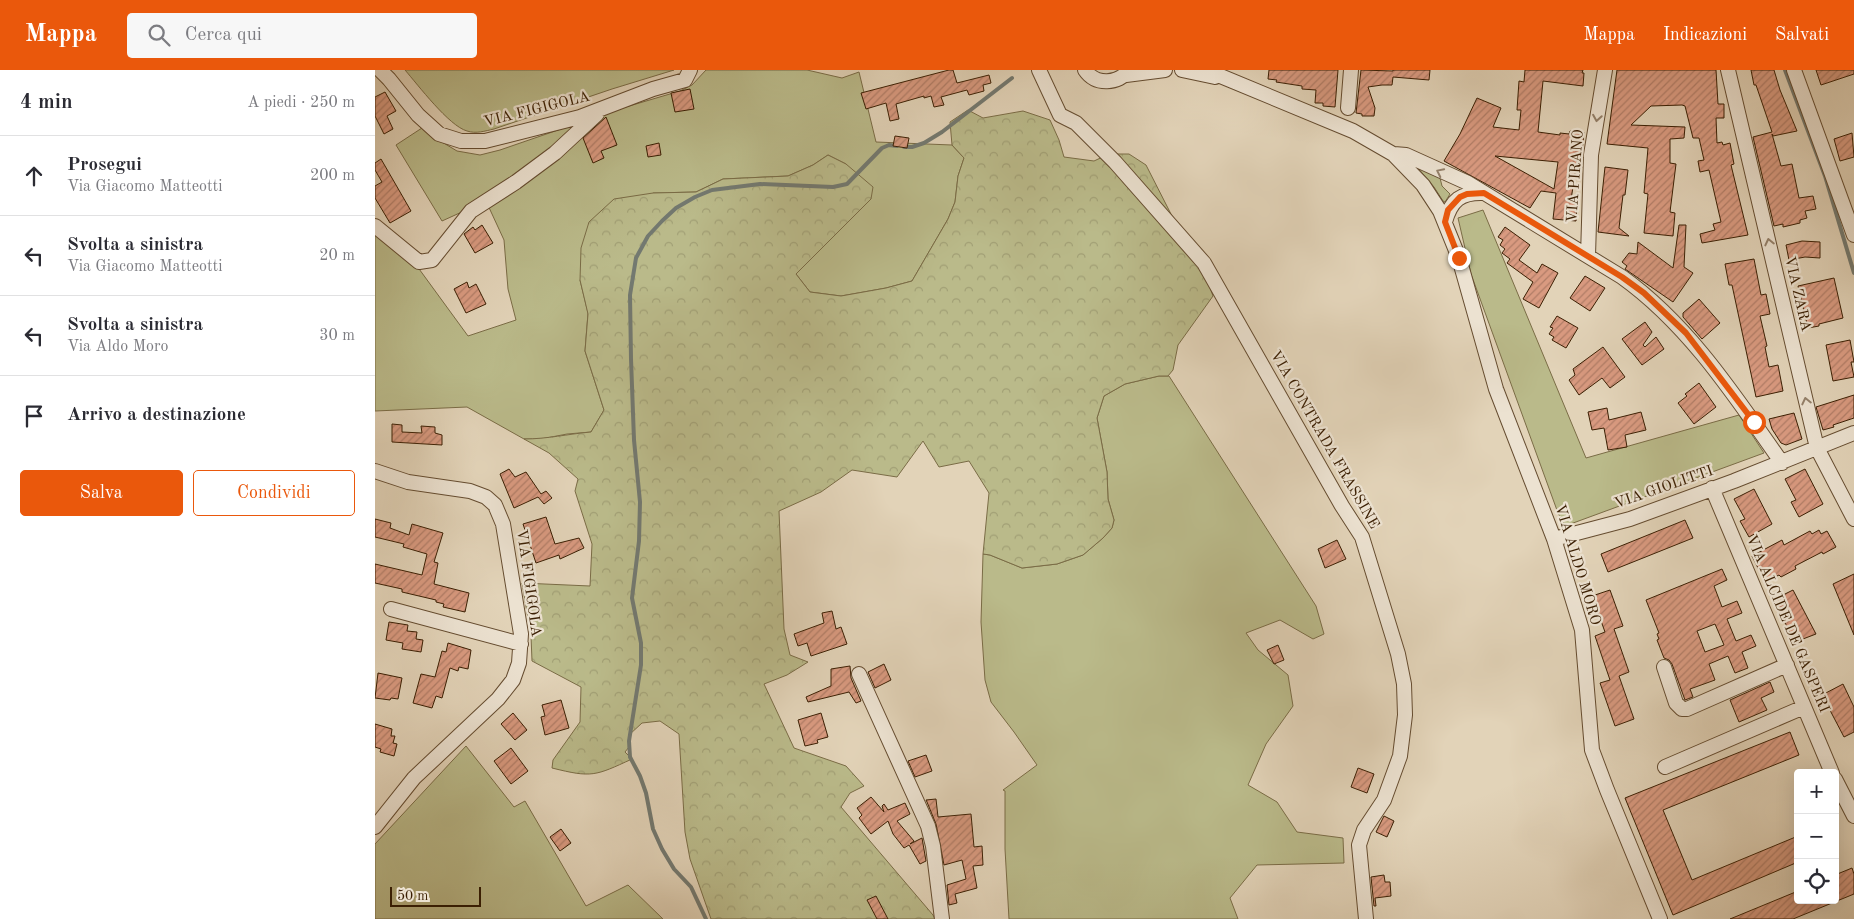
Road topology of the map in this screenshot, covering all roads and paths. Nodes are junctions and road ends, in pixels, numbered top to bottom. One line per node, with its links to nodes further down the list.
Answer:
1 (380, 70): 15 (street, VIA FIGIGOLA)
2 (690, 70): 15 (street, VIA FIGIGOLA)
3 (1039, 70): 41 (street, VIA CONTRADA FRASSINE)
4 (1165, 70): 12 (street)
5 (1182, 70): 13 (street)
6 (1205, 70): 13 (street)
7 (1351, 70): 14 (street)
8 (1605, 70): 21 (street, VIA PIRANO, one-way to 21)
9 (1728, 70): 23 (street, VIA ZARA, one-way to 9)
10 (1795, 70): 20 (street)
11 (1082, 71): 12 (street)
12 (1127, 72)
13 (1228, 80): 16 (street)
14 (1348, 108)
15 (601, 110): 19 (street)
16 (1393, 154): 17 (street, one-way to 16); 18 (street, VIA ALDO MORO)
17 (1484, 193): 18 (street); 21 (street)
18 (1445, 222): 28 (street, VIA ALDO MORO)
19 (375, 226)
20 (1854, 235)
21 (1588, 256): 24 (street)
22 (1854, 434): 23 (street, VIA GIOLITTI)
23 (1817, 448): 24 (street, VIA GIOLITTI); 27 (street, VIA ZARA)
24 (1782, 463): 26 (street, VIA GIOLITTI)
25 (375, 471): 30 (street, VIA FIGIGOLA)
26 (1712, 488): 28 (street, VIA GIOLITTI); 31 (street, VIA ALCIDE DE GASPERI)
27 (1854, 519)
28 (1555, 539): 42 (street, VIA ALDO MORO)
29 (391, 609): 30 (street)
30 (521, 644): 39 (street, VIA FIGIGOLA)
31 (1787, 664): 32 (street); 34 (street, VIA ALCIDE DE GASPERI)
32 (1664, 667)
33 (859, 674): 40 (street)
34 (1804, 707): 35 (street); 36 (street, VIA ALCIDE DE GASPERI)
35 (1665, 768)
36 (1831, 769)
37 (1839, 787): 38 (street)
38 (1854, 816)
39 (375, 827)
40 (942, 919)
41 (1366, 919)
42 (1660, 919)

